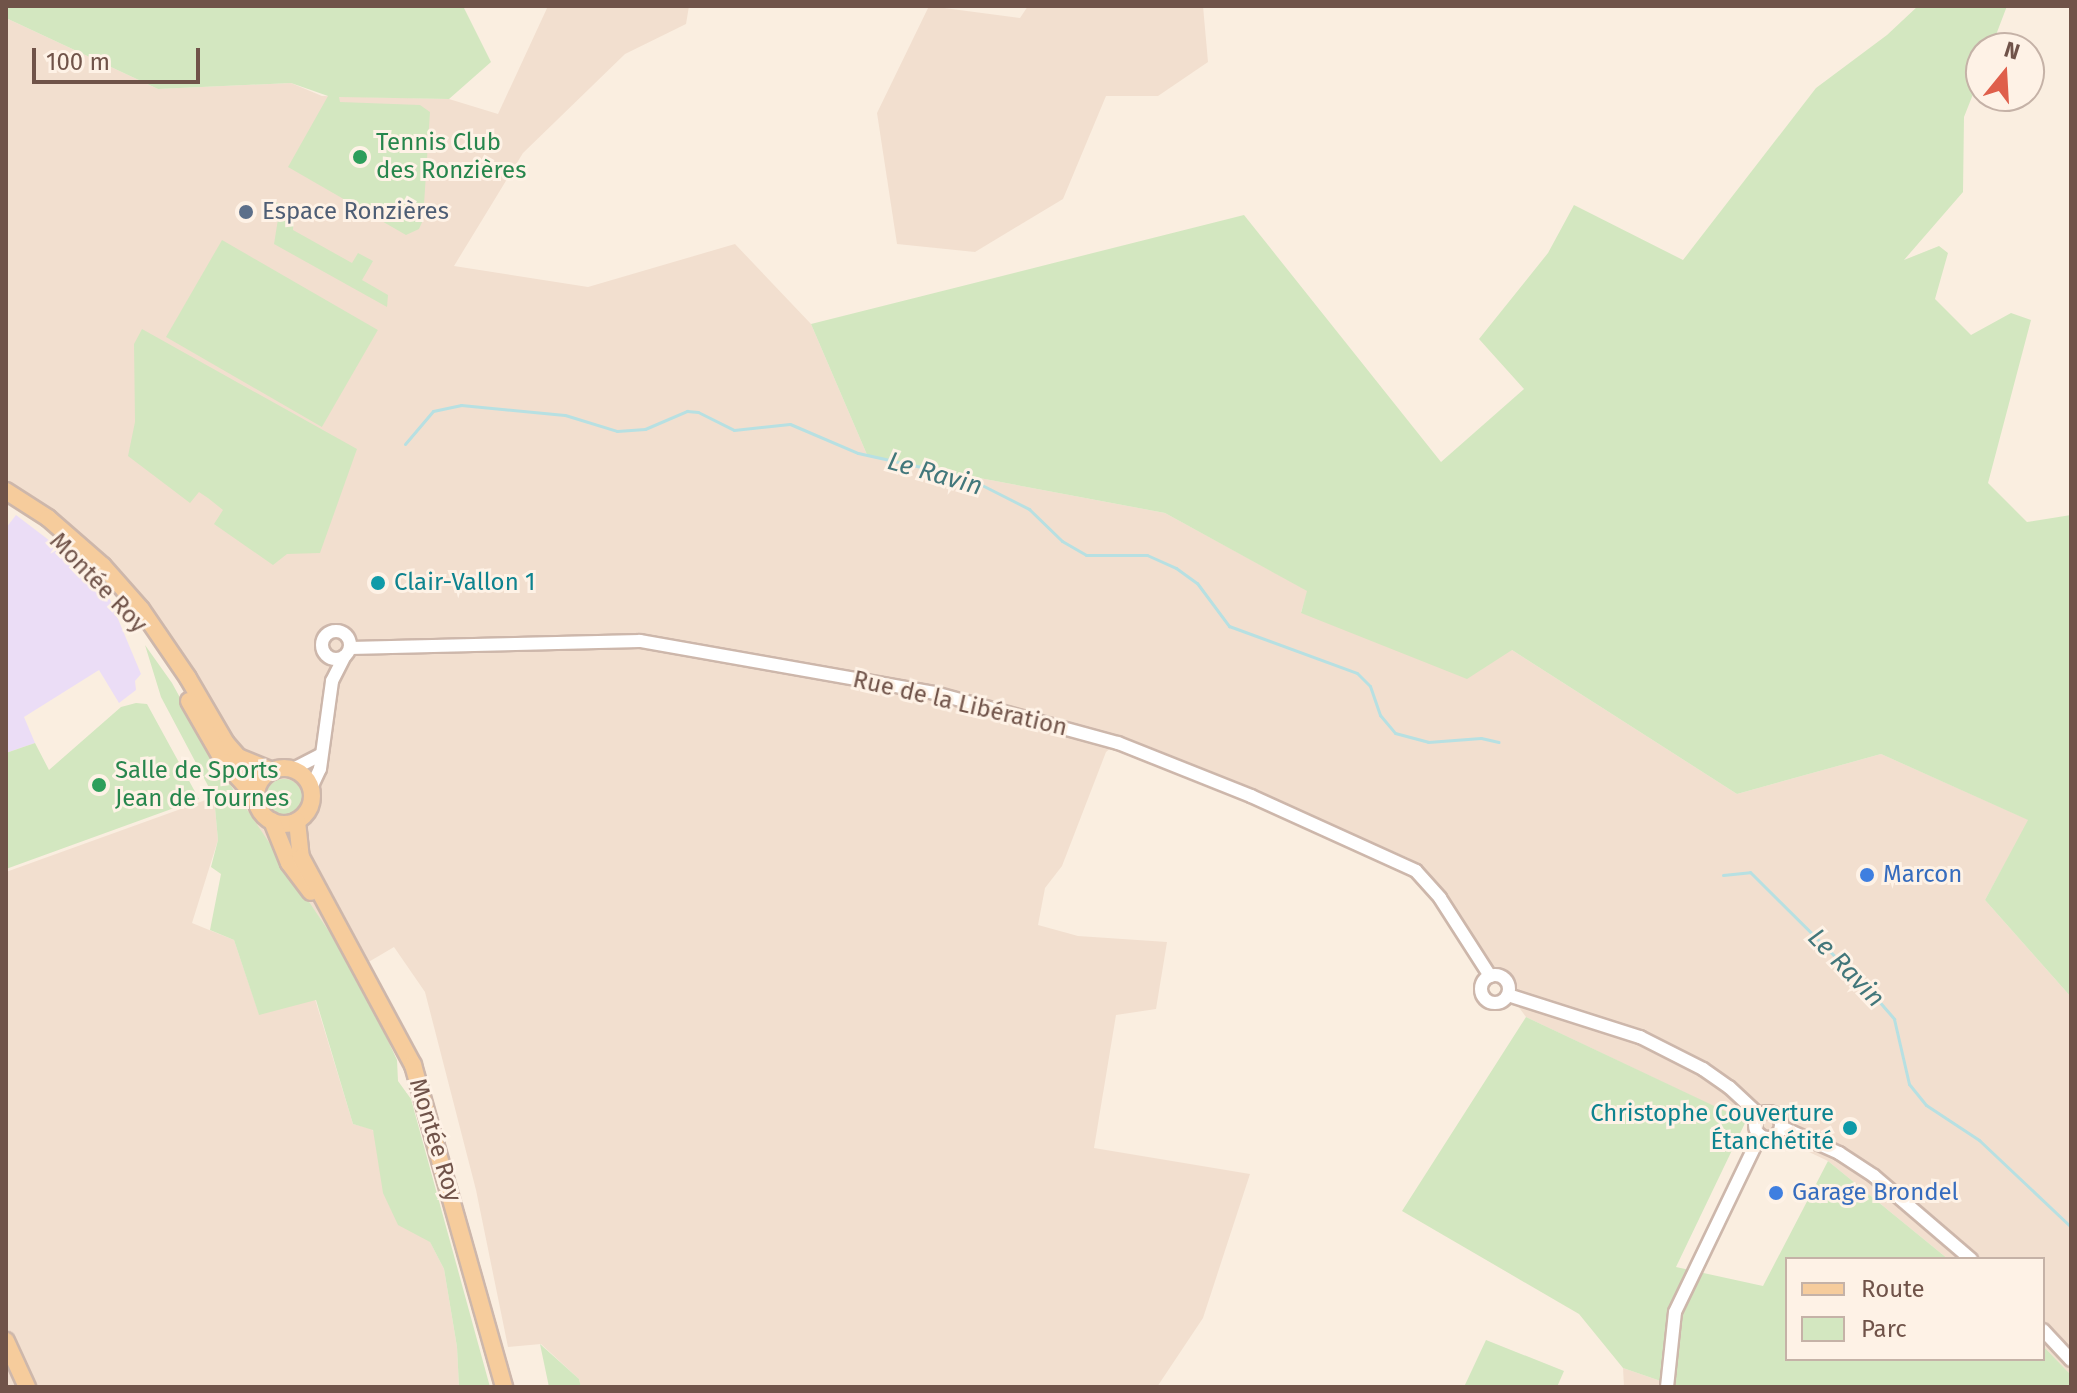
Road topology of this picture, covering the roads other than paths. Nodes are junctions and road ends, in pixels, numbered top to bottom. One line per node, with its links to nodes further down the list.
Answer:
1 (6, 491): 8 (main road, Montée Roy)
2 (6, 503): 10 (main road, Montée Roy)
3 (347, 652): 4 (street); 4 (street); 5 (street); 14 (street, Rue de la Libération)
4 (324, 654): 5 (street)
5 (332, 681): 6 (street)
6 (321, 755): 7 (street); 9 (street)
7 (293, 769): 8 (main road); 9 (main road)
8 (272, 771): 10 (main road)
9 (311, 788): 12 (main road)
10 (256, 797): 11 (main road)
11 (272, 821): 12 (main road); 13 (main road)
12 (297, 821): 13 (main road)
13 (327, 909): 24 (main road, Montée Roy)
14 (1490, 976): 15 (street); 15 (street)
15 (1508, 995): 16 (street)
16 (1759, 1115): 17 (street); 18 (street)
17 (1781, 1127): 18 (street); 19 (street)
18 (1760, 1135): 25 (street)
19 (1969, 1257)
20 (2045, 1332): 22 (street)
21 (6, 1341): 23 (main road)
22 (2071, 1360)
23 (27, 1387)
24 (504, 1387)
25 (1667, 1387)

